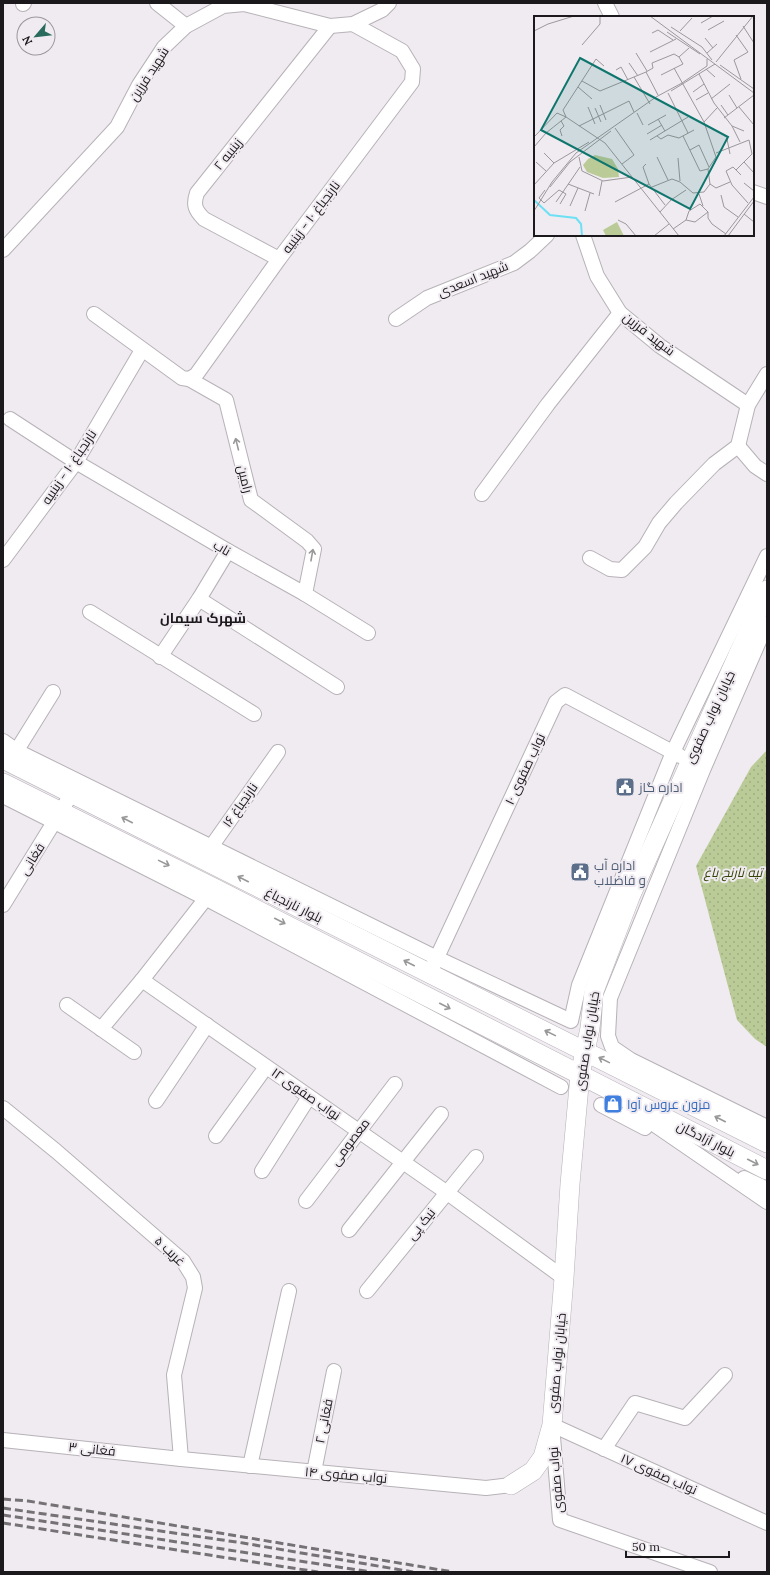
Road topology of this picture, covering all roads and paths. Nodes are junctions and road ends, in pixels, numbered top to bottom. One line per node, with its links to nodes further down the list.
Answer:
1 (157, 3): 6 (street)
2 (389, 3): 5 (street, شهید فرزین)
3 (605, 3): 4 (street)
4 (612, 16)
5 (353, 24): 7 (street, شهید فرزین); 13 (street, نارنجباغ ۱۰ - زینبیه)
6 (186, 26): 7 (street, شهید فرزین); 12 (street, شهید فرزین)
7 (330, 26): 13 (street, زینبیه ۲)
8 (754, 192): 9 (street)
9 (767, 197)
10 (546, 236): 16 (street, شهید اسعدی)
11 (583, 236): 14 (street, شهید فرزین)
12 (3, 250)
13 (279, 259): 19 (street, نارنجباغ ۱۰ - زینبیه)
14 (620, 313): 20 (street, شهید فرزین); 25 (street)
15 (94, 314): 17 (street)
16 (396, 319)
17 (142, 350): 19 (street); 23 (street, نارنجباغ ۱۰ - زینبیه)
18 (767, 374): 20 (street)
19 (189, 379): 31 (street, رامین, one-way to 19)
20 (748, 405): 22 (street)
21 (10, 420): 23 (street, ناب)
22 (738, 446): 24 (street); 28 (street)
23 (76, 462): 26 (street, ناب); 29 (street, نارنجباغ ۱۰ - زینبیه)
24 (767, 474)
25 (482, 494)
26 (228, 551): 31 (street, ناب); 32 (street)
27 (767, 556): 42 (street)
28 (590, 558)
29 (3, 560)
30 (767, 590): 34 (main road, خیابان نواب صفوی)
31 (305, 594): 35 (street, ناب)
32 (199, 599): 36 (street); 37 (street)
33 (90, 612): 36 (street)
34 (763, 625): 42 (main road, خیابان نواب صفوی); 67 (street)
35 (368, 633)
36 (160, 657): 39 (street)
37 (337, 687)
38 (53, 692): 43 (street)
39 (254, 714)
40 (3, 741): 43 (street)
41 (278, 752): 48 (street, نارنجباغ ۱۶)
42 (681, 756): 51 (street, نواب صفوی ۱۰); 51 (street); 56 (main road, خیابان نواب صفوی)
43 (10, 758): 45 (main road, بلوار نارنجباغ); 48 (street)
44 (3, 783): 47 (main road, بلوار نارنجباغ)
45 (72, 793): 47 (street, فغانی); 48 (main road, بلوار نارنجباغ, one-way to 45)
46 (3, 796): 47 (street)
47 (58, 817): 49 (main road, بلوار نارنجباغ); 50 (street, فغانی)
48 (207, 853): 51 (main road, بلوار نارنجباغ)
49 (211, 894): 52 (street); 59 (main road, بلوار نارنجباغ, one-way to 59); 61 (street)
50 (3, 905)
51 (434, 966): 56 (main road, بلوار نارنجباغ, one-way to 51)
52 (142, 980): 54 (street, نواب صفوی ۱۲); 55 (street)
53 (67, 1005): 55 (street)
54 (206, 1025): 58 (street, نواب صفوی ۱۲); 64 (street)
55 (101, 1029): 57 (street)
56 (585, 1051): 59 (main road, خیابان نواب صفوی); 70 (main road, بلوار آزادگان, one-way to 56)
57 (134, 1052)
58 (266, 1067): 62 (street, نواب صفوی ۱۲); 69 (street)
59 (580, 1075): 63 (main road, بلوار آزادگان); 81 (main road, خیابان نواب صفوی)
60 (395, 1084): 68 (street, معصومی)
61 (561, 1087)
62 (309, 1097): 68 (street, نواب صفوی ۱۲); 75 (street)
63 (606, 1098): 72 (street); 74 (main road, بلوار آزادگان, one-way to 74)
64 (156, 1101)
65 (3, 1108): 89 (street, غریب ۵)
66 (441, 1114): 73 (street)
67 (767, 1127)
68 (358, 1131): 73 (street, نواب صفوی ۱۲); 78 (street, معصومی)
69 (216, 1136)
70 (767, 1143)
71 (476, 1157): 77 (street, نیک پی)
72 (702, 1158): 76 (street); 79 (street)
73 (403, 1162): 77 (street, نواب صفوی ۱۲); 80 (street)
74 (767, 1170)
75 (262, 1171)
76 (767, 1189)
77 (446, 1192): 81 (street, نواب صفوی ۱۲); 83 (street, نیک پی)
78 (306, 1201)
79 (767, 1202)
80 (349, 1230)
81 (564, 1278): 86 (main road, خیابان نواب صفوی)
82 (289, 1291): 90 (street)
83 (367, 1291)
84 (334, 1371): 91 (street, فغانی ۲)
85 (724, 1375): 88 (street)
86 (552, 1425): 88 (street, نواب صفوی ۱۷); 92 (main road, خیابان نواب صفوی); 94 (street, نواب صفوی)
87 (3, 1440): 89 (street, فغانی ۳)
88 (604, 1449): 93 (street, نواب صفوی ۱۷)
89 (181, 1459): 90 (street, نواب صفوی ۱۴)
90 (250, 1466): 91 (street, نواب صفوی ۱۴)
91 (314, 1472): 92 (street, نواب صفوی ۱۴)
92 (511, 1485)
93 (767, 1523)
94 (710, 1572)

